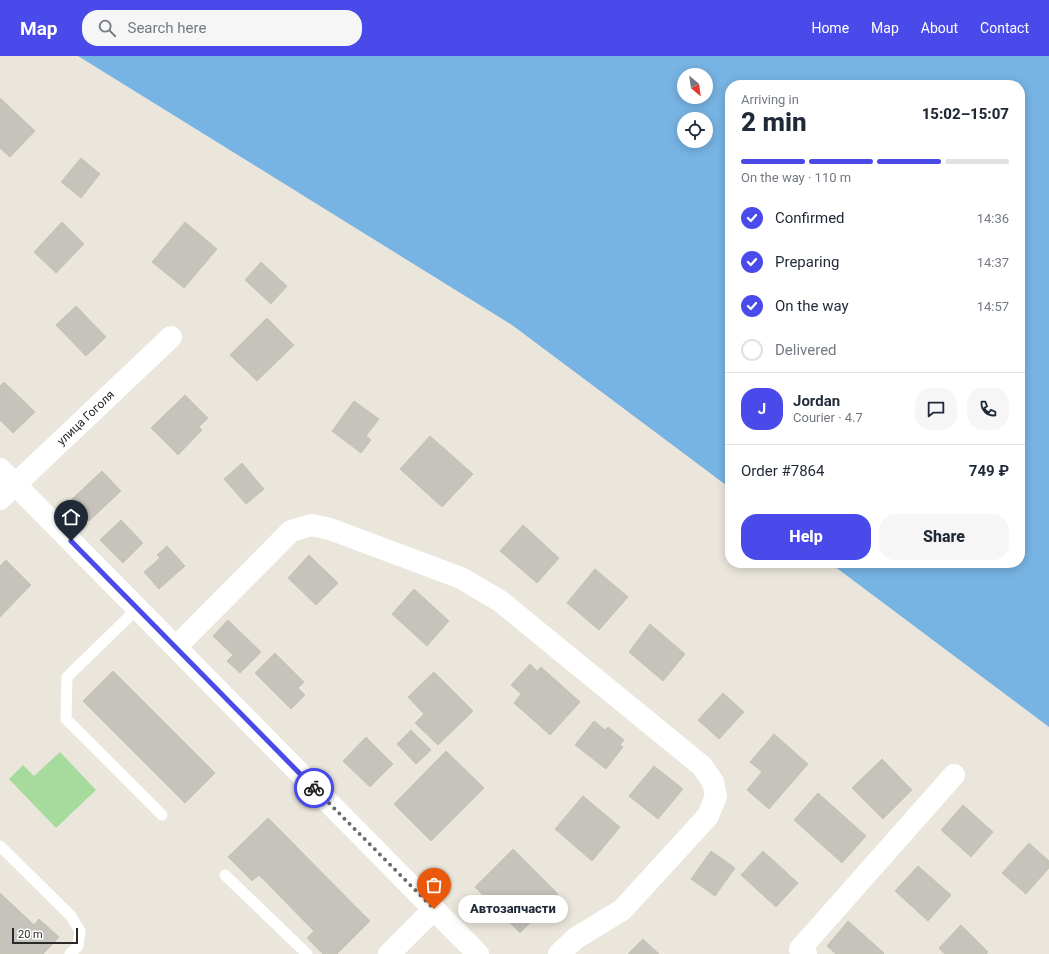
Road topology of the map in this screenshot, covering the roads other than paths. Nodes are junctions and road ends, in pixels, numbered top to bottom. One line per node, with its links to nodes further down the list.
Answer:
1 (171, 337): 3 (street, улица Гоголя)
2 (0, 469): 3 (street)
3 (15, 484): 4 (street, улица Гоголя); 5 (street)
4 (0, 499)
5 (137, 609): 6 (street); 8 (lane)
6 (176, 648): 11 (street); 16 (street)
7 (954, 775): 17 (street)
8 (162, 815)
9 (0, 846): 12 (lane)
10 (225, 875): 13 (lane)
11 (434, 909): 14 (street); 15 (street)
12 (70, 954)
13 (307, 954)
14 (389, 954)
15 (478, 954)
16 (560, 954)
17 (806, 954)

